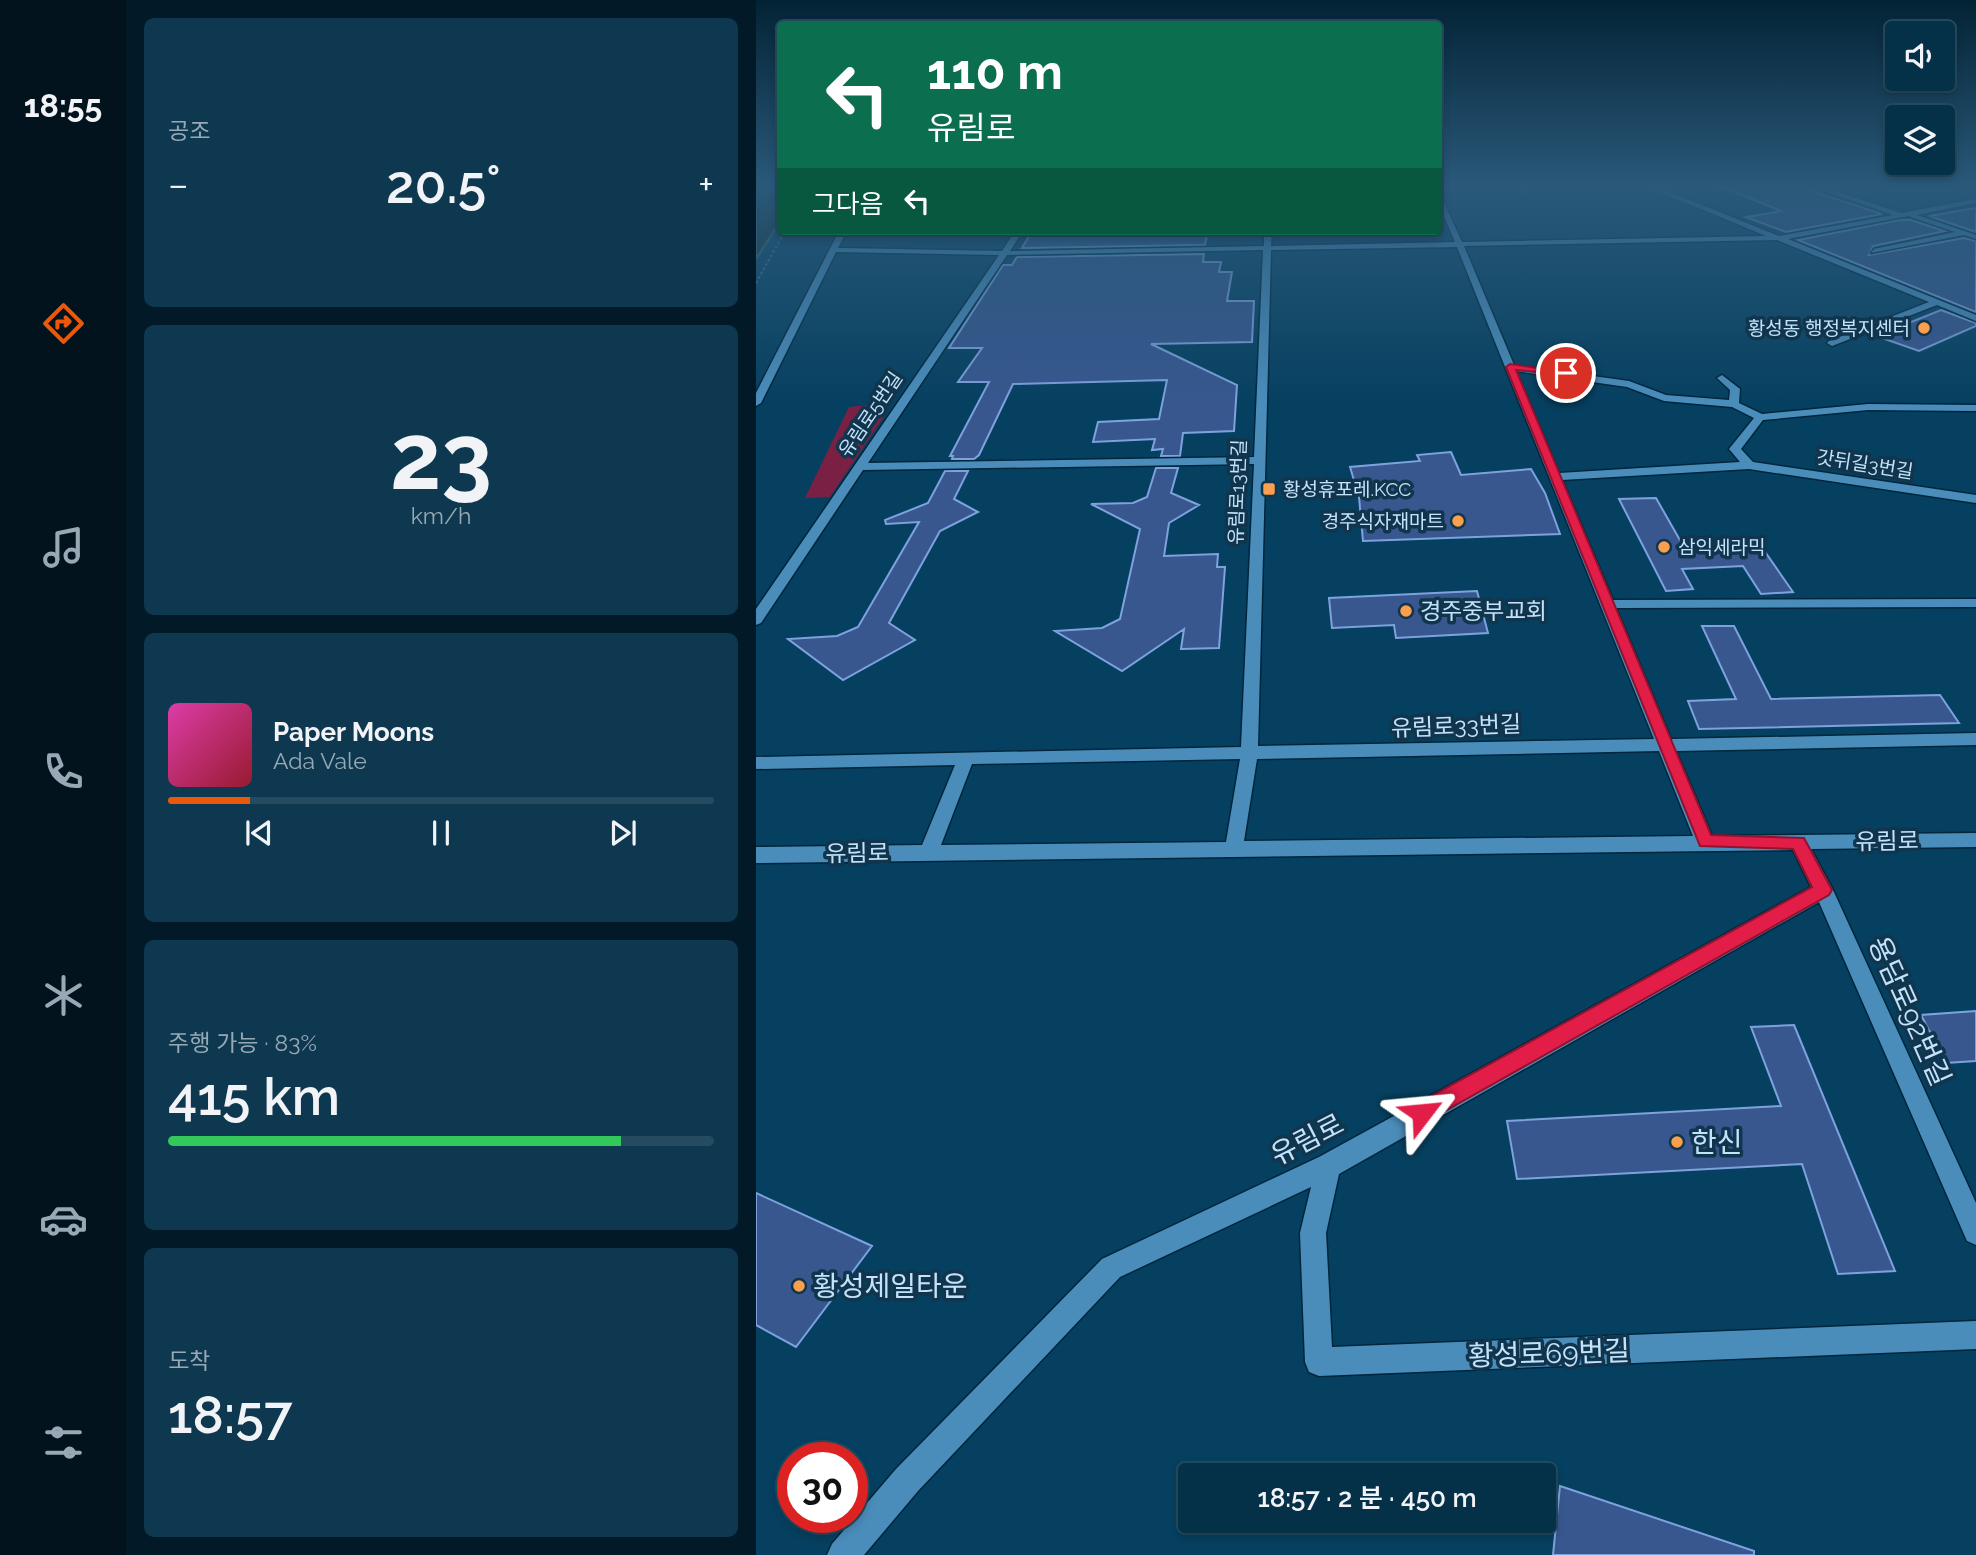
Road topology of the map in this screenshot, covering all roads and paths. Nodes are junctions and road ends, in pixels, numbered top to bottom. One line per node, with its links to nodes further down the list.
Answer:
1 (770, 258): 7 (path)
2 (830, 258): 13 (street)
3 (1001, 258): 19 (street, 유림로5번길)
4 (1267, 258): 17 (street, 유림로13번길)
5 (1465, 258): 11 (street)
6 (1830, 258): 8 (street)
7 (756, 283)
8 (1937, 302): 9 (street); 10 (street)
9 (1976, 317)
10 (1832, 343)
11 (1510, 367): 14 (street); 20 (street)
12 (1722, 378): 14 (street)
13 (756, 403)
14 (1734, 404): 16 (street)
15 (1976, 408): 16 (street)
16 (1760, 417): 18 (street)
17 (1260, 460): 19 (street); 29 (street, 유림로13번길)
18 (1749, 465): 20 (street, 갓뒤길3번길); 21 (street, 갓뒤길3번길)
19 (859, 467): 26 (street, 유림로5번길)
20 (1556, 477): 24 (street)
21 (1917, 492): 22 (street, 갓뒤길3번길); 23 (street)
22 (1976, 499)
23 (1976, 510)
24 (1608, 604): 25 (street); 28 (street)
25 (1975, 604)
26 (756, 620)
27 (1976, 739): 28 (street, 유림로33번길)
28 (1665, 743): 29 (street, 유림로33번길); 33 (street)
29 (1249, 755): 30 (street); 35 (street, 유림로13번길)
30 (966, 758): 31 (street); 36 (street)
31 (756, 763)
32 (1976, 840): 34 (street, 유림로)
33 (1706, 842): 34 (street, 유림로); 35 (street, 유림로)
34 (1798, 842): 38 (street)
35 (1234, 848): 36 (street, 유림로)
36 (929, 852): 37 (street, 유림로)
37 (756, 855)
38 (1823, 890): 39 (street, 유림로); 40 (street, 용담로92번길)
39 (1328, 1166): 41 (street, 황성로69번길); 42 (street, 유림로)
40 (1976, 1233)
41 (1976, 1335)
42 (843, 1555)

